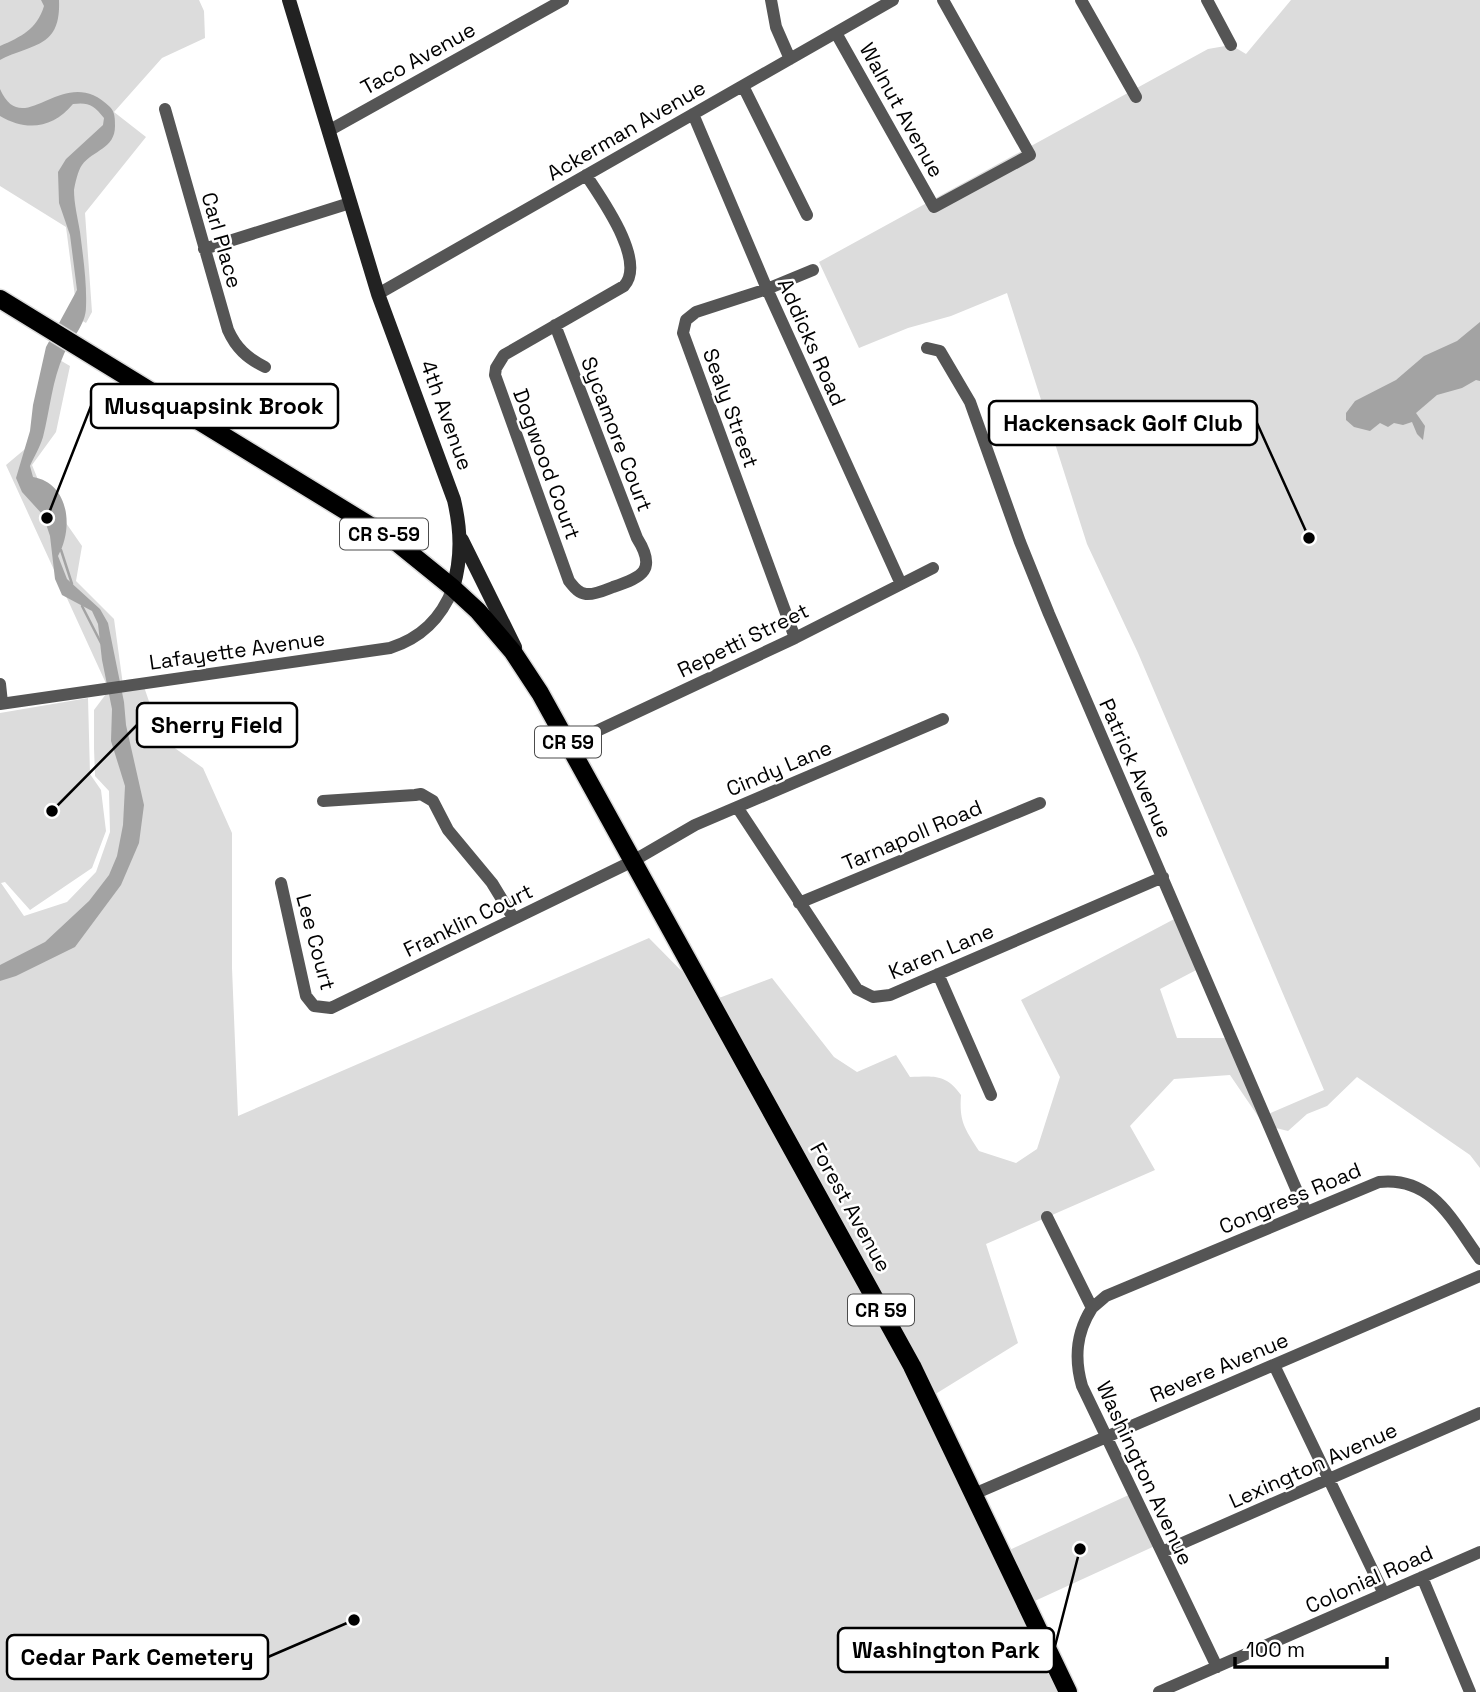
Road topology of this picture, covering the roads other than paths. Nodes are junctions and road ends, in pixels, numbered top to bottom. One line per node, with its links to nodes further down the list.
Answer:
1 (289, 0): 15 (main road, 4th Avenue)
2 (563, 0): 15 (street, Taco Avenue)
3 (771, 0): 10 (street)
4 (893, 0): 8 (street, Ackerman Avenue)
5 (943, 0): 8 (street, Walnut Avenue)
6 (1082, 0): 12 (street)
7 (1207, 0): 9 (street)
8 (836, 33): 10 (street, Ackerman Avenue)
9 (1231, 46)
10 (790, 59): 11 (street, Ackerman Avenue)
11 (743, 86): 14 (street, Ackerman Avenue); 18 (street)
12 (1136, 97)
13 (165, 109): 19 (street, Carl Place)
14 (693, 114): 16 (street, Ackerman Avenue); 21 (street, Addicks Road)
15 (330, 130): 17 (main road, 4th Avenue)
16 (586, 175): 22 (street, Ackerman Avenue); 24 (street, Dogwood Court)
17 (351, 203): 19 (street); 22 (main road, 4th Avenue)
18 (807, 215)
19 (204, 249): 26 (street, Carl Place)
20 (813, 270): 21 (street, Sealy Street)
21 (767, 289): 30 (street, Addicks Road); 32 (street, Sealy Street)
22 (378, 294): 27 (main road, 4th Avenue)
23 (2, 305): 31 (main road, CR S-59)
24 (555, 326): 28 (street, Sycamore Court); 28 (street, Dogwood Court)
25 (927, 348): 42 (street, Patrick Avenue)
26 (265, 367)
27 (460, 536): 31 (main road, 4th Avenue); 33 (main road)
28 (646, 555)
29 (933, 568): 30 (street, Repetti Street)
30 (901, 584): 32 (street, Repetti Street)
31 (453, 588): 33 (main road, CR 59); 35 (street, Lafayette Avenue)
32 (795, 638): 37 (street, Repetti Street)
33 (528, 674): 37 (main road, CR 59)
34 (0, 684): 35 (street)
35 (1, 704)
36 (943, 719): 40 (street, Cindy Lane)
37 (569, 744): 41 (main road, CR 59)
38 (323, 801): 45 (street)
39 (1040, 803): 44 (street, Tarnapoll Road)
40 (737, 807): 41 (street, Cindy Lane); 44 (street, Karen Lane)
41 (634, 861): 45 (street, Franklin Court); 58 (main road, Forest Avenue / CR 59)
42 (1163, 877): 46 (street, Karen Lane); 49 (street, Patrick Avenue)
43 (281, 883): 47 (street, Lee Court)
44 (799, 903): 46 (street, Karen Lane)
45 (514, 919): 47 (street, Franklin Court)
46 (938, 974): 48 (street)
47 (318, 1007)
48 (991, 1095)
49 (1306, 1212): 51 (street, Congress Road); 53 (street, Congress Road)
50 (1047, 1217): 53 (street)
51 (1480, 1259)
52 (1480, 1276): 54 (street, Revere Avenue)
53 (1092, 1308): 56 (street, Washington Avenue)
54 (1274, 1365): 56 (street, Revere Avenue); 57 (street)
55 (1480, 1413): 57 (street, Lexington Avenue)
56 (1106, 1437): 58 (street, Revere Avenue); 59 (street, Washington Avenue)
57 (1329, 1479): 59 (street, Lexington Avenue); 62 (street)
58 (974, 1494): 64 (main road, Forest Avenue / CR 59)
59 (1161, 1552): 63 (street, Washington Avenue)
60 (1480, 1552): 61 (street, Colonial Road)
61 (1422, 1577): 62 (street, Colonial Road); 66 (street)
62 (1384, 1594): 63 (street, Colonial Road)
63 (1216, 1667): 65 (street, Colonial Road)
64 (1068, 1692)
65 (1159, 1692)
66 (1470, 1692)

